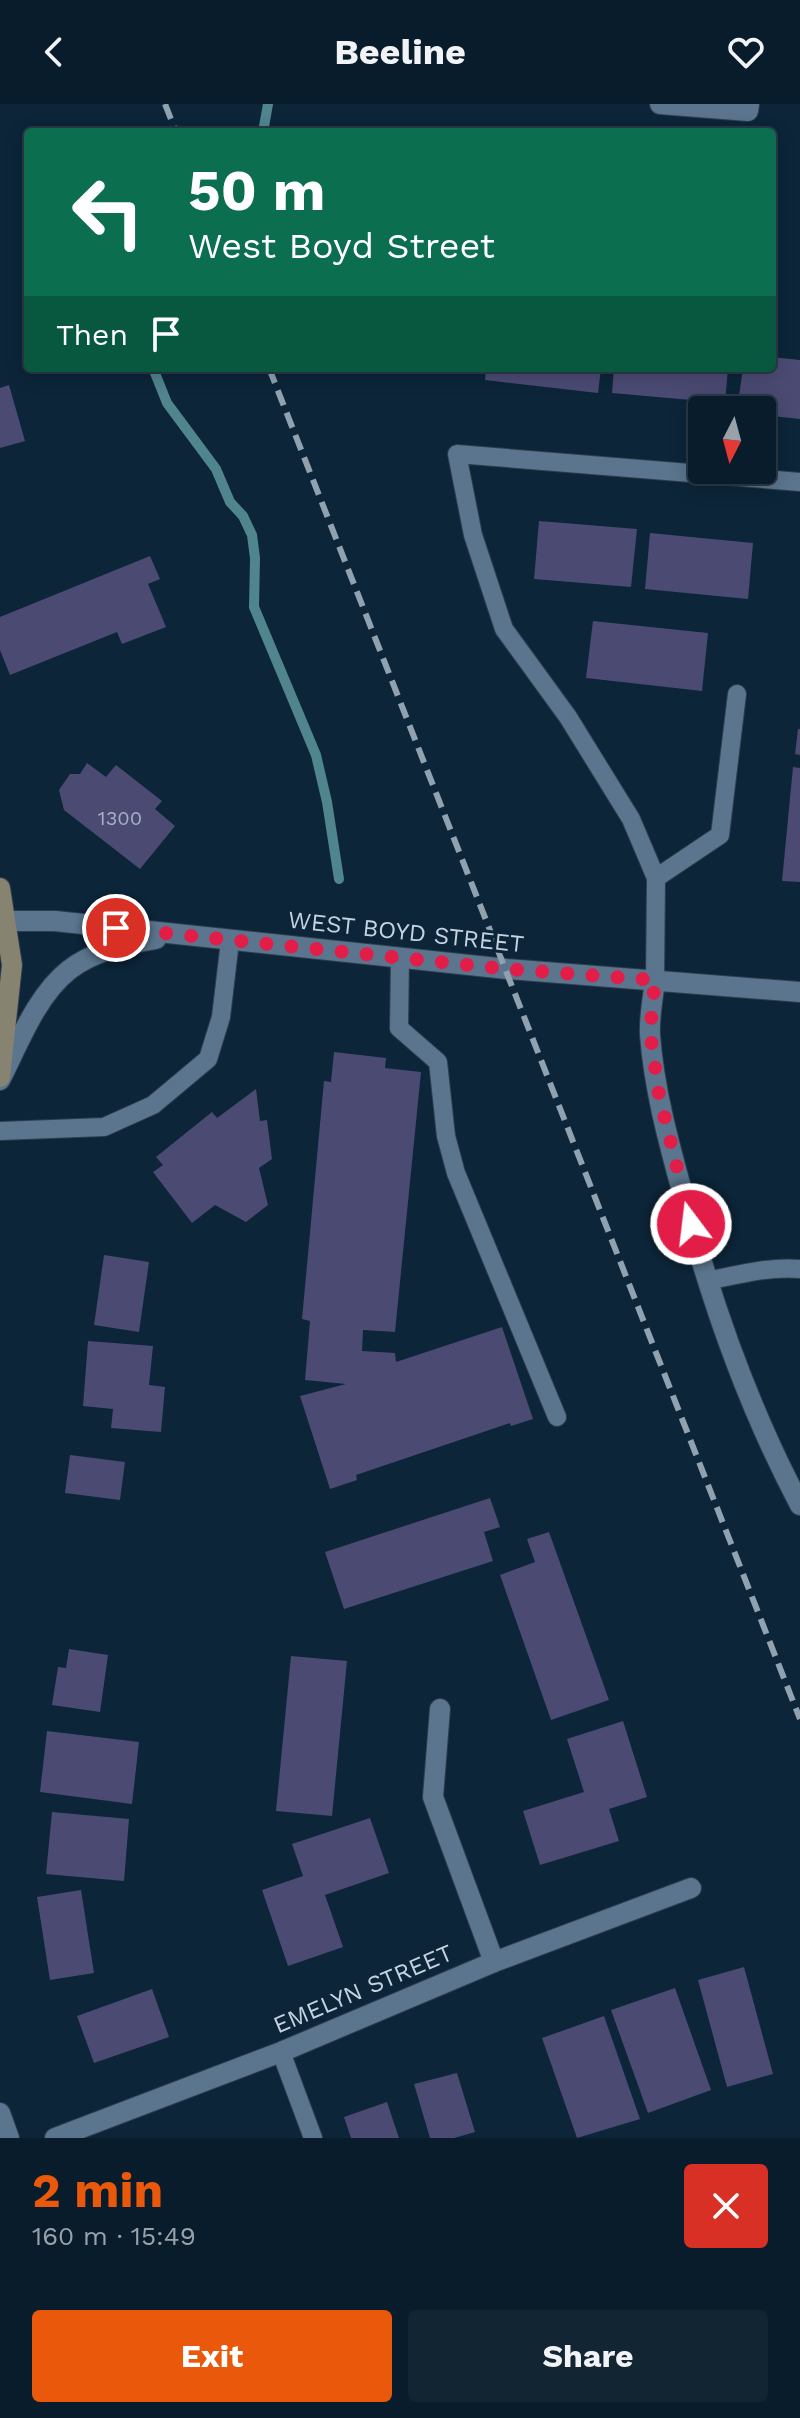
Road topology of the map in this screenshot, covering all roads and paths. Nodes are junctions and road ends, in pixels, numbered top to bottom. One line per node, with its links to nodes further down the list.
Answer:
1 (660, 104): 2 (street)
2 (749, 104)
3 (800, 482): 5 (lane)
4 (737, 694): 5 (lane)
5 (656, 878): 11 (lane)
6 (0, 888): 7 (main road)
7 (4, 921): 8 (street, WEST BOYD STREET); 13 (main road)
8 (176, 935): 9 (street, WEST BOYD STREET); 13 (street)
9 (230, 941): 10 (street, WEST BOYD STREET); 14 (lane)
10 (400, 958): 11 (street, WEST BOYD STREET); 17 (lane)
11 (655, 980): 12 (street, WEST BOYD STREET); 16 (street)
12 (800, 992)
13 (0, 1078)
14 (0, 1131)
15 (800, 1269): 16 (lane)
16 (707, 1281): 18 (street)
17 (557, 1417)
18 (800, 1505)
19 (440, 1709): 21 (street)
20 (691, 1888): 21 (street, EMELYN STREET)
21 (494, 1962): 22 (street, EMELYN STREET)
22 (281, 2052): 25 (street, EMELYN STREET); 26 (lane)
23 (0, 2113): 24 (street)
24 (9, 2138)
25 (55, 2138)
26 (313, 2138)

